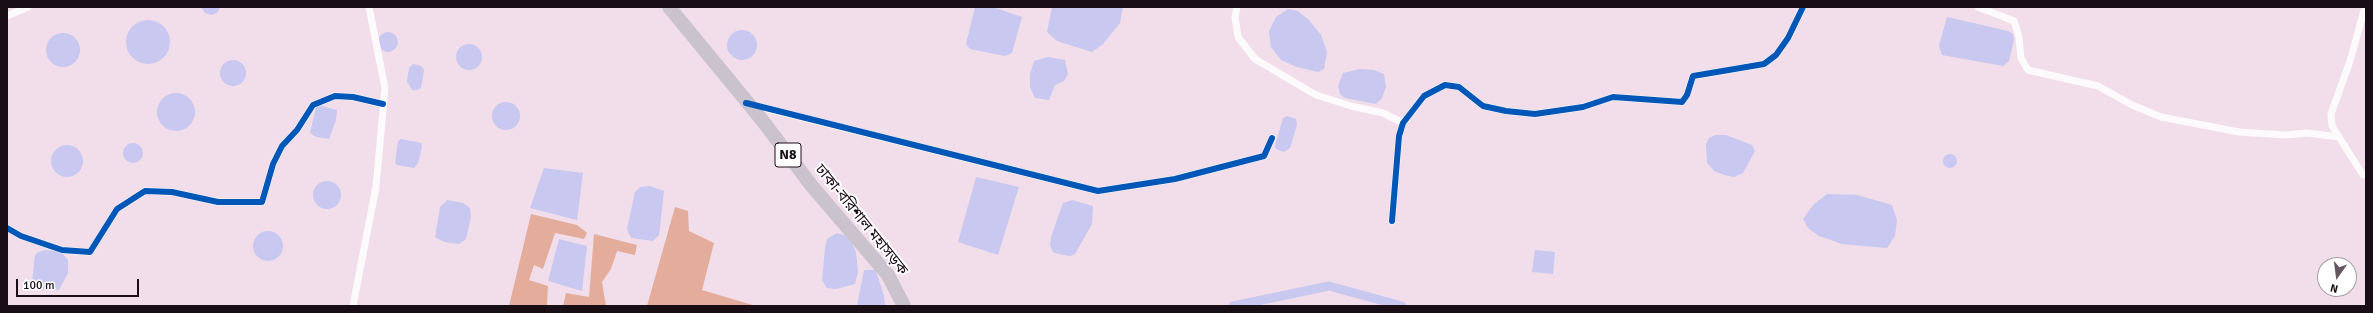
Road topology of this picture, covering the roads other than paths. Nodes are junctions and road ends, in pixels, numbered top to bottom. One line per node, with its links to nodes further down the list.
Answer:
1 (28, 7): 8 (street)
2 (369, 7): 10 (street)
3 (669, 7): 9 (highway, ঢাকা-বরিশাল মহাসড়ক / N8)
4 (1237, 7): 11 (street)
5 (1803, 7): 11 (street)
6 (1978, 7): 12 (street)
7 (2365, 7): 12 (street)
8 (7, 16)
9 (746, 103): 13 (street); 17 (highway, ঢাকা-বরিশাল মহাসড়ক / N8)
10 (383, 104): 16 (street); 18 (street)
11 (1403, 123): 15 (street)
12 (2339, 137): 14 (street)
13 (1272, 138)
14 (2366, 175)
15 (1392, 221)
16 (7, 228)
17 (900, 302)
18 (353, 306)

